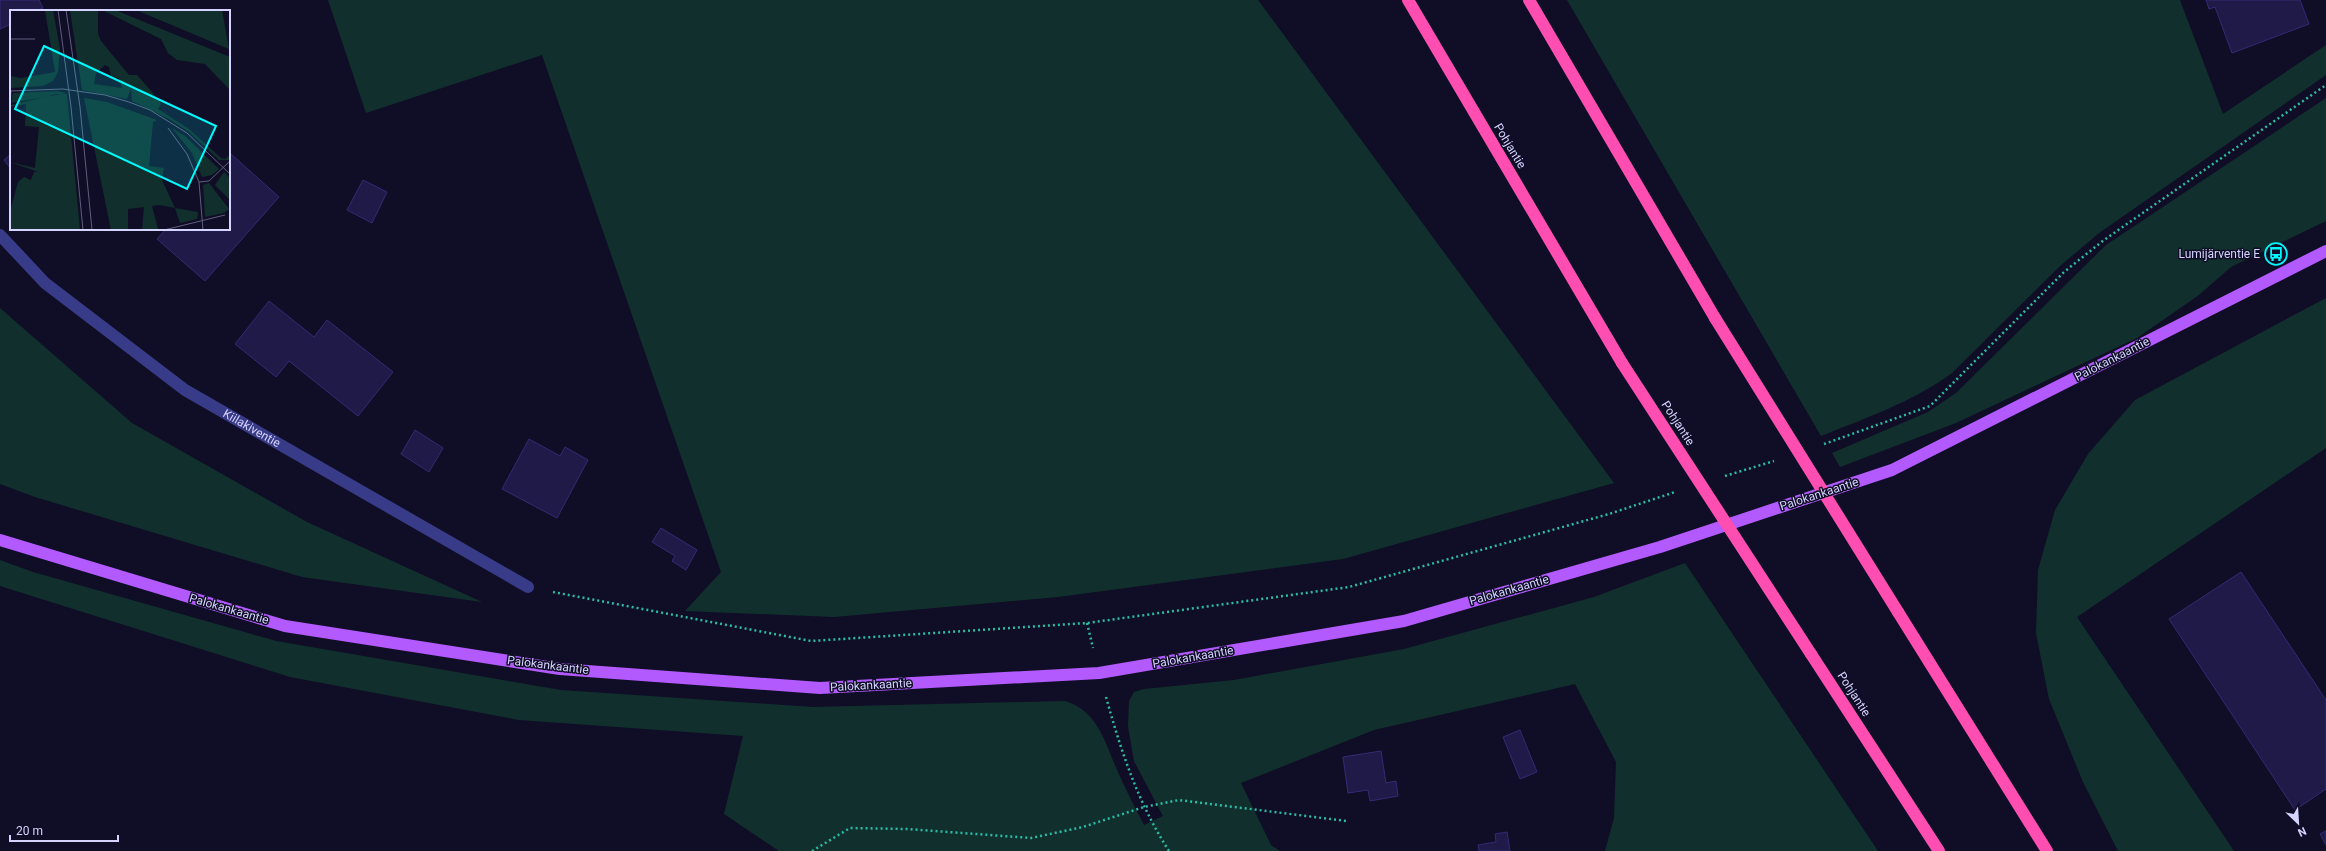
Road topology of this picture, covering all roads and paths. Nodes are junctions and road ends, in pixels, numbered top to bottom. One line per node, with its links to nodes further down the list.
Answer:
1 (1408, 0): 17 (highway, Pohjantie, bridge)
2 (1529, 0): 18 (highway, bridge)
3 (2326, 86): 6 (path)
4 (0, 235): 11 (street, Kiilakiventie)
5 (2326, 251): 12 (main road, Palokankaantie)
6 (1816, 447)
7 (1779, 459): 8 (path)
8 (1720, 478)
9 (1683, 490): 11 (path)
10 (0, 540): 12 (main road, Palokankaantie)
11 (528, 587)
12 (1099, 673): 13 (path)
13 (1144, 807): 14 (path); 15 (path); 16 (path)
14 (1346, 822)
15 (812, 851)
16 (1169, 851)
17 (1939, 851)
18 (2047, 851)

